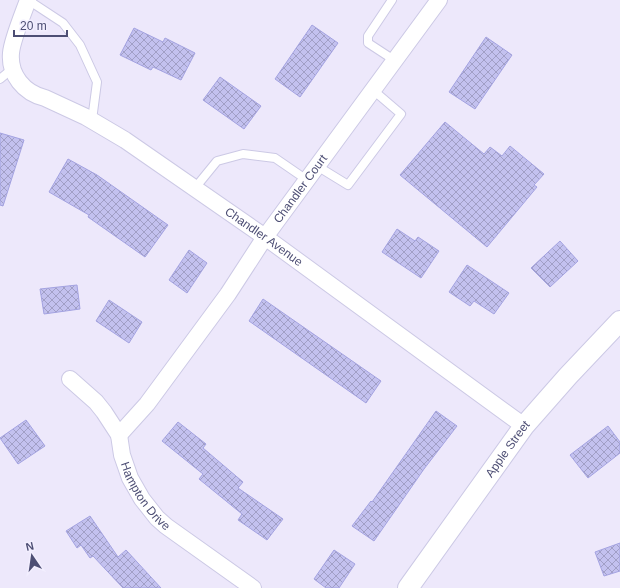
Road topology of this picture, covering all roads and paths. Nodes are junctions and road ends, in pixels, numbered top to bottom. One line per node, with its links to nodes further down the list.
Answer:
1 (28, 0): 5 (street, Chandler Avenue); 7 (lane)
2 (392, 0): 4 (lane)
3 (439, 0): 4 (street, Chandler Court)
4 (394, 60): 6 (street, Chandler Court)
5 (6, 74): 7 (street, Chandler Avenue)
6 (373, 90): 8 (street, Chandler Court); 8 (lane)
7 (92, 120): 10 (street, Chandler Avenue)
8 (317, 166): 9 (street, Chandler Court)
9 (307, 180): 10 (lane); 11 (street, Chandler Court)
10 (195, 188): 11 (street, Chandler Avenue)
11 (265, 237): 14 (street, Chandler Avenue); 15 (street, Chandler Court)
12 (620, 321): 14 (street, Apple Street)
13 (70, 379): 15 (street, Hampton Drive)
14 (524, 426): 17 (street, Apple Street)
15 (119, 435): 16 (street, Hampton Drive)
16 (253, 588)
17 (408, 588)

